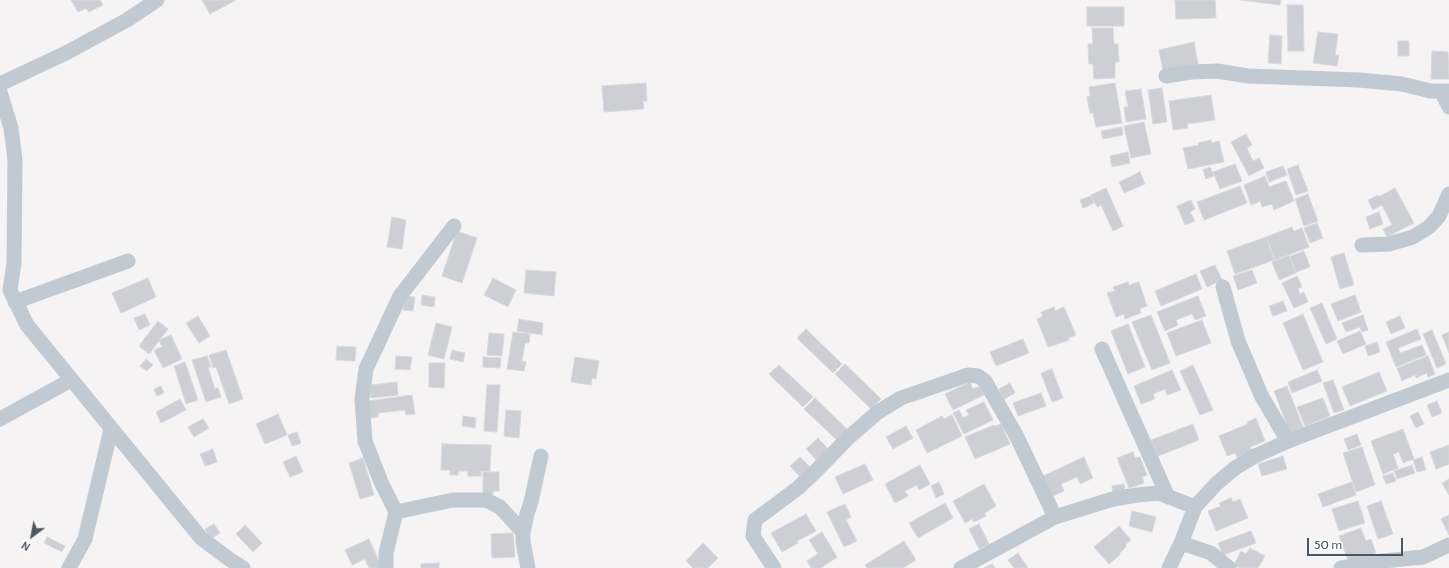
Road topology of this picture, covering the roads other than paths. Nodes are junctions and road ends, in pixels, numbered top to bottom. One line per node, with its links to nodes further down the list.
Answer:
1 (157, 0): 3 (street)
2 (1166, 76): 4 (street)
3 (0, 84)
4 (1445, 91): 6 (street)
5 (0, 92): 13 (street)
6 (1449, 107)
7 (1449, 194): 9 (street)
8 (454, 226): 23 (street)
9 (1362, 245)
10 (128, 261): 13 (street)
11 (0, 273): 13 (street)
12 (1223, 287): 19 (street)
13 (13, 296): 15 (street)
14 (1102, 349): 21 (street)
15 (71, 380): 17 (street); 18 (street)
16 (1449, 380): 19 (street)
17 (0, 419)
18 (111, 429): 28 (street); 29 (street)
19 (1288, 441): 22 (street)
20 (540, 456): 25 (street)
21 (1168, 497): 22 (street); 24 (street)
22 (1195, 507): 26 (street)
23 (396, 512): 25 (street); 30 (street)
24 (1055, 517): 32 (street); 33 (street)
25 (523, 532): 31 (street)
26 (1181, 543): 34 (street); 35 (street)
27 (1449, 545): 36 (street)
28 (69, 568)
29 (243, 568)
30 (386, 568)
31 (528, 568)
32 (774, 568)
33 (961, 568)
34 (1169, 568)
35 (1229, 568)
36 (1341, 568)

